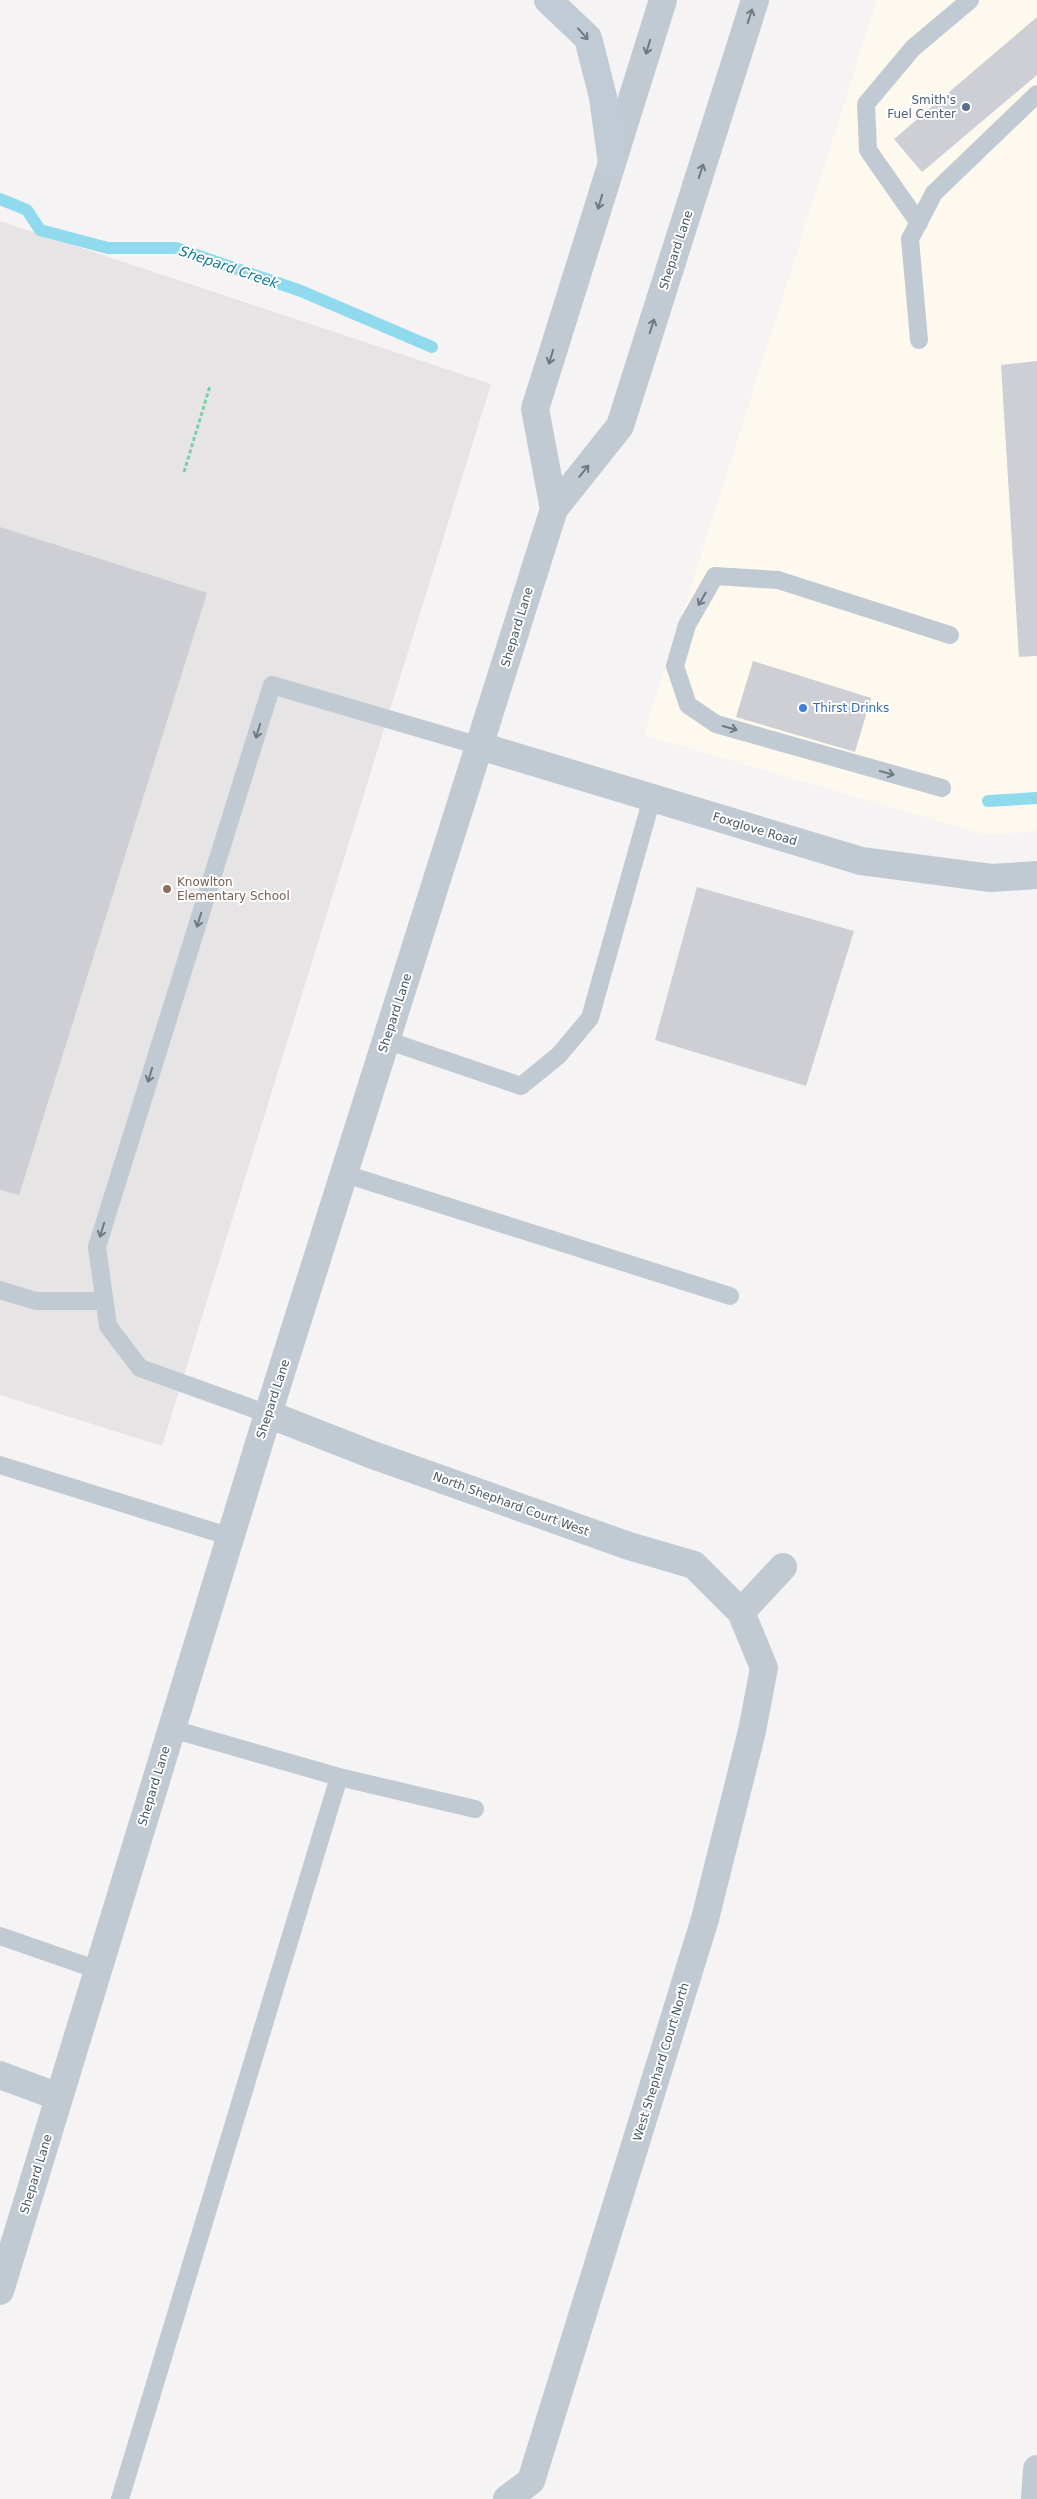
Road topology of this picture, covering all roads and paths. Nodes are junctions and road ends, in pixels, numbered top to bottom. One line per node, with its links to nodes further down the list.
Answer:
1 (548, 0): 6 (main road, one-way to 6)
2 (663, 0): 6 (street, Shepard Lane, one-way to 6)
3 (755, 0): 11 (street, Shepard Lane, one-way to 3)
4 (970, 0): 7 (lane)
5 (1037, 94): 7 (lane)
6 (612, 163): 11 (street, Shepard Lane, one-way to 11)
7 (918, 223): 8 (lane)
8 (919, 340)
9 (210, 386): 10 (path)
10 (184, 472)
11 (554, 509): 13 (street, Shepard Lane)
12 (950, 635): 14 (lane, one-way to 14)
13 (480, 746): 15 (street, Foxglove Road); 17 (street, Shepard Lane); 21 (lane, one-way to 21)
14 (942, 788)
15 (652, 798): 16 (street, Foxglove Road); 17 (lane)
16 (1037, 875)
17 (386, 1040): 18 (street, Shepard Lane)
18 (345, 1174): 20 (lane); 22 (street, Shepard Lane)
19 (0, 1290): 21 (lane)
20 (730, 1296)
21 (104, 1301): 22 (lane)
22 (268, 1414): 24 (street, Shepard Lane); 26 (street, North Shephard Court West)
23 (0, 1465): 24 (lane)
24 (231, 1537): 27 (street, Shepard Lane)
25 (783, 1567): 26 (street)
26 (741, 1612): 37 (street, West Shephard Court North)
27 (172, 1729): 28 (lane); 31 (street, Shepard Lane)
28 (339, 1776): 29 (lane); 36 (lane)
29 (475, 1809)
30 (0, 1936): 31 (lane)
31 (98, 1970): 33 (street, Shepard Lane)
32 (0, 2075): 33 (street)
33 (59, 2097): 34 (street, Shepard Lane)
34 (0, 2291)
35 (1037, 2469): 38 (street)
36 (120, 2499)
37 (507, 2499)
38 (1035, 2499)

